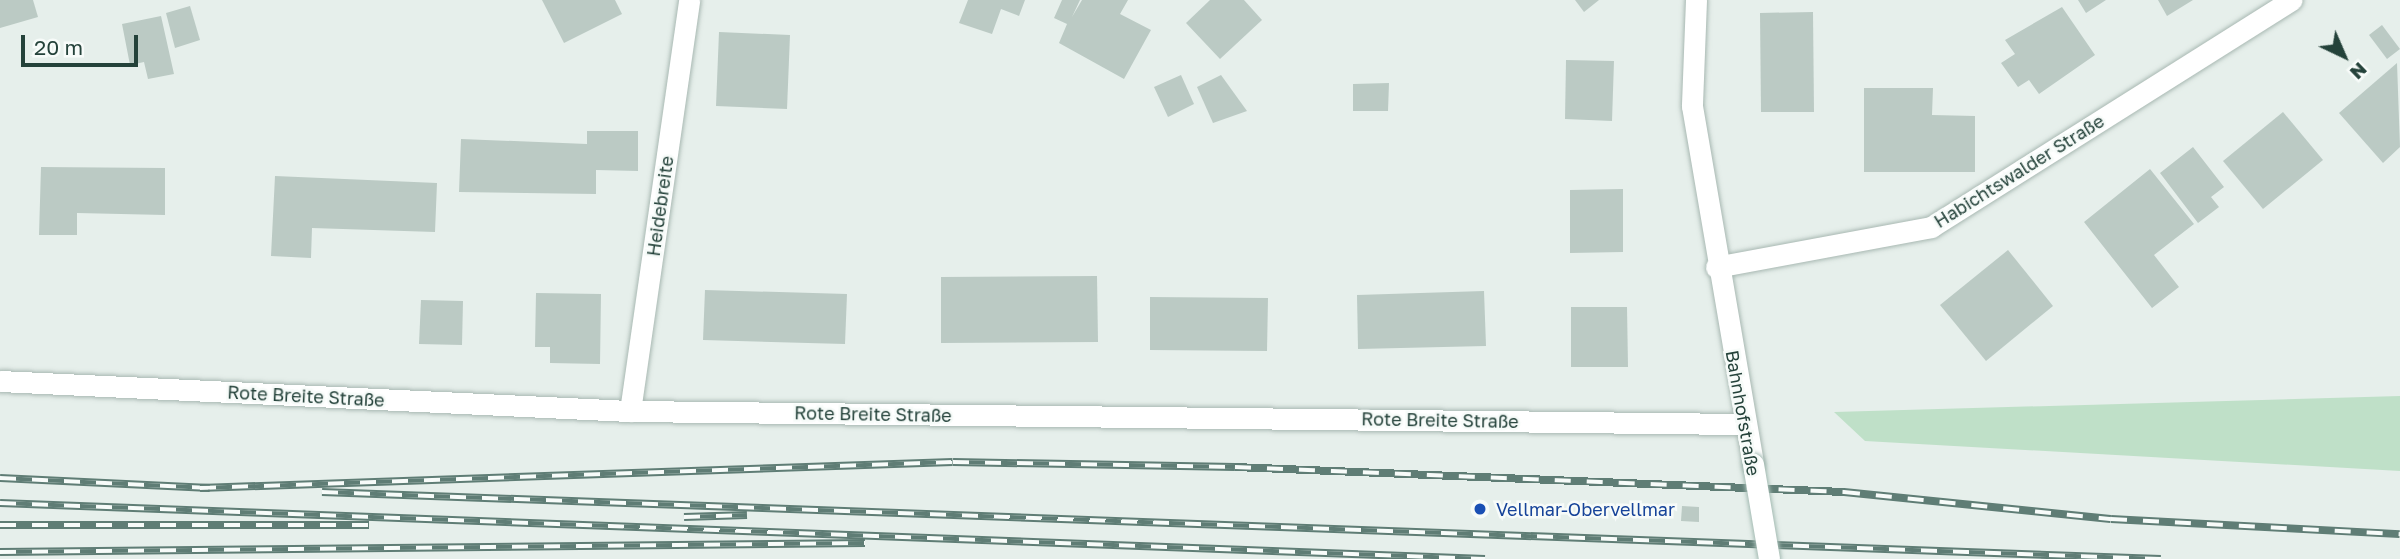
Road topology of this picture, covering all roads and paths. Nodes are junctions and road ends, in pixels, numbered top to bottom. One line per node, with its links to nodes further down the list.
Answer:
1 (689, 0): 6 (street, Heidebreite)
2 (1696, 0): 4 (street, Bahnhofstraße)
3 (2292, 0): 4 (street, Habichtswalder Straße)
4 (1716, 267): 7 (street, Bahnhofstraße)
5 (0, 381): 6 (street, Rote Breite Straße)
6 (630, 411): 7 (street, Rote Breite Straße)
7 (1746, 424): 8 (street, Bahnhofstraße, bridge)
8 (1769, 559)

